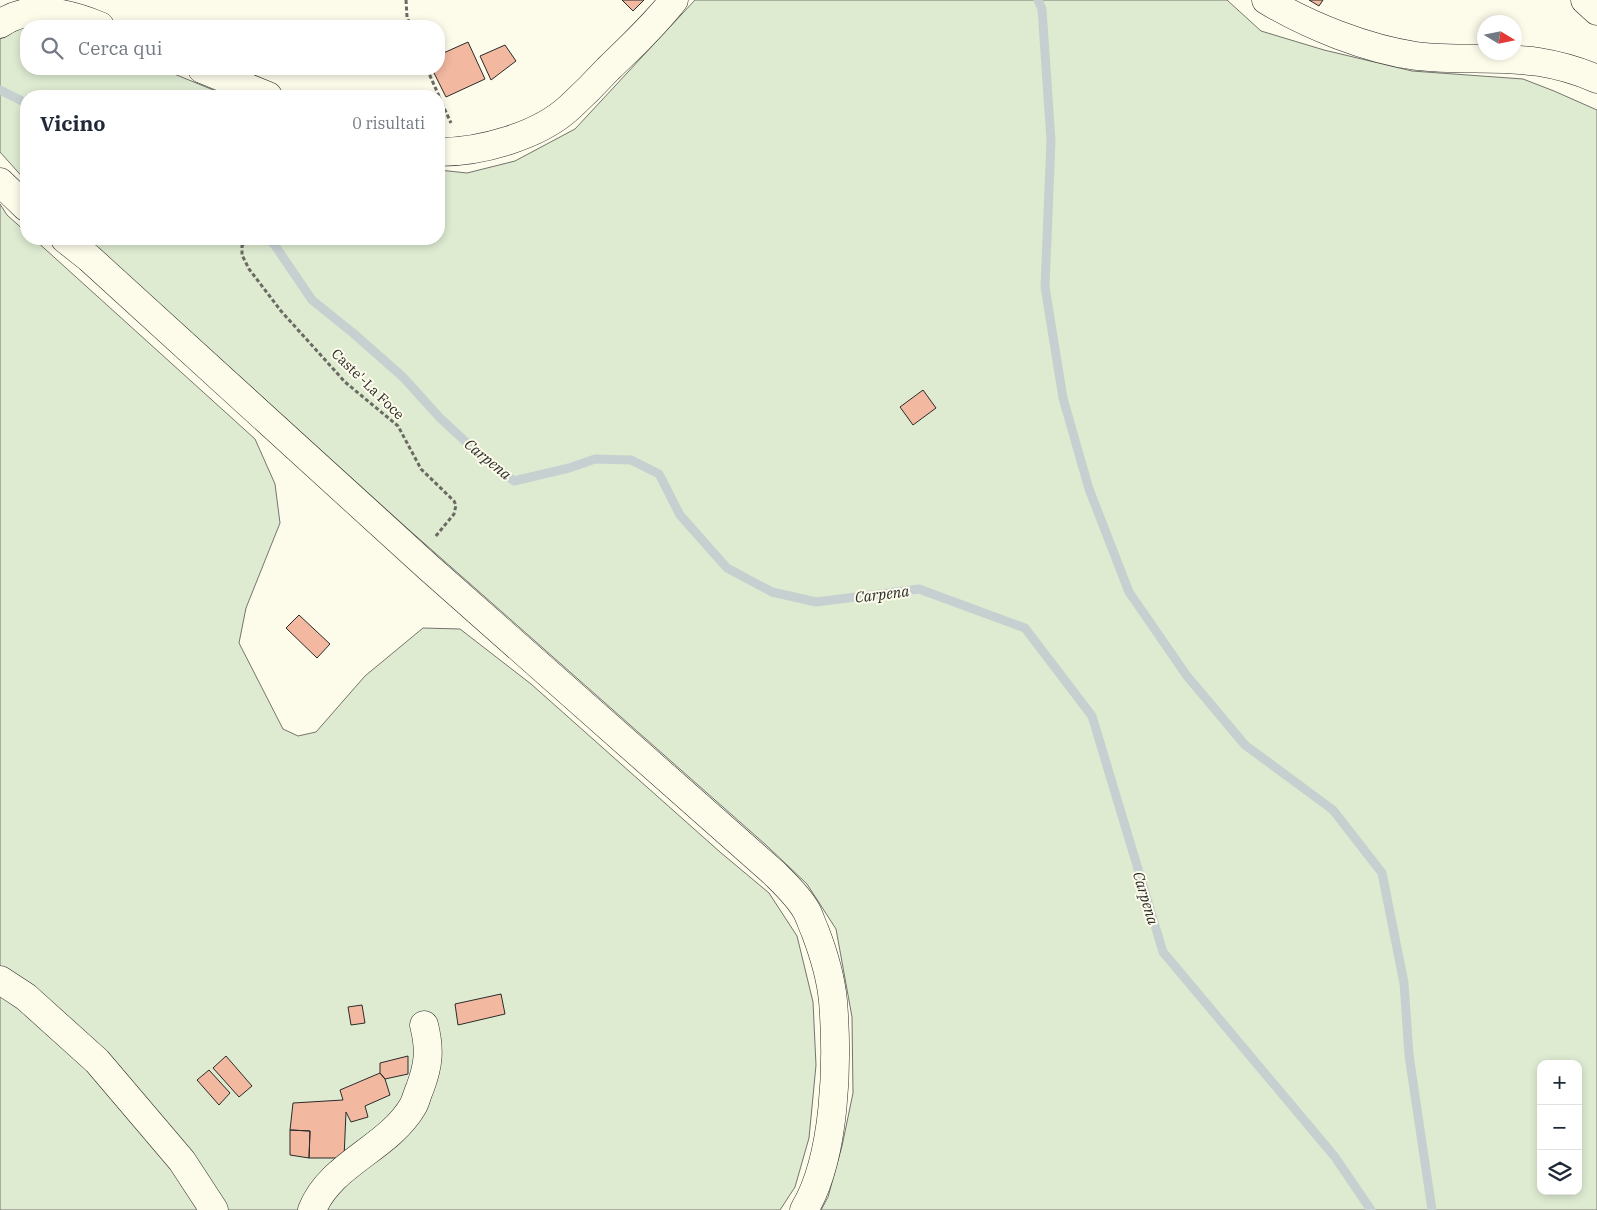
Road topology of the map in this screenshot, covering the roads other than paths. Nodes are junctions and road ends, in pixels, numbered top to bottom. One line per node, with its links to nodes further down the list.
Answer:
1 (674, 0): 10 (street)
2 (1266, 0): 8 (street)
3 (1585, 0): 4 (street)
4 (1597, 11)
5 (85, 20): 6 (street)
6 (0, 24)
7 (217, 75): 9 (street)
8 (1597, 79)
9 (253, 90)
10 (445, 152)
11 (0, 182): 12 (street)
12 (20, 201)
13 (73, 245): 18 (street)
14 (0, 980): 16 (street)
15 (424, 1025): 17 (street)
16 (214, 1210)
17 (312, 1210)
18 (804, 1210)

